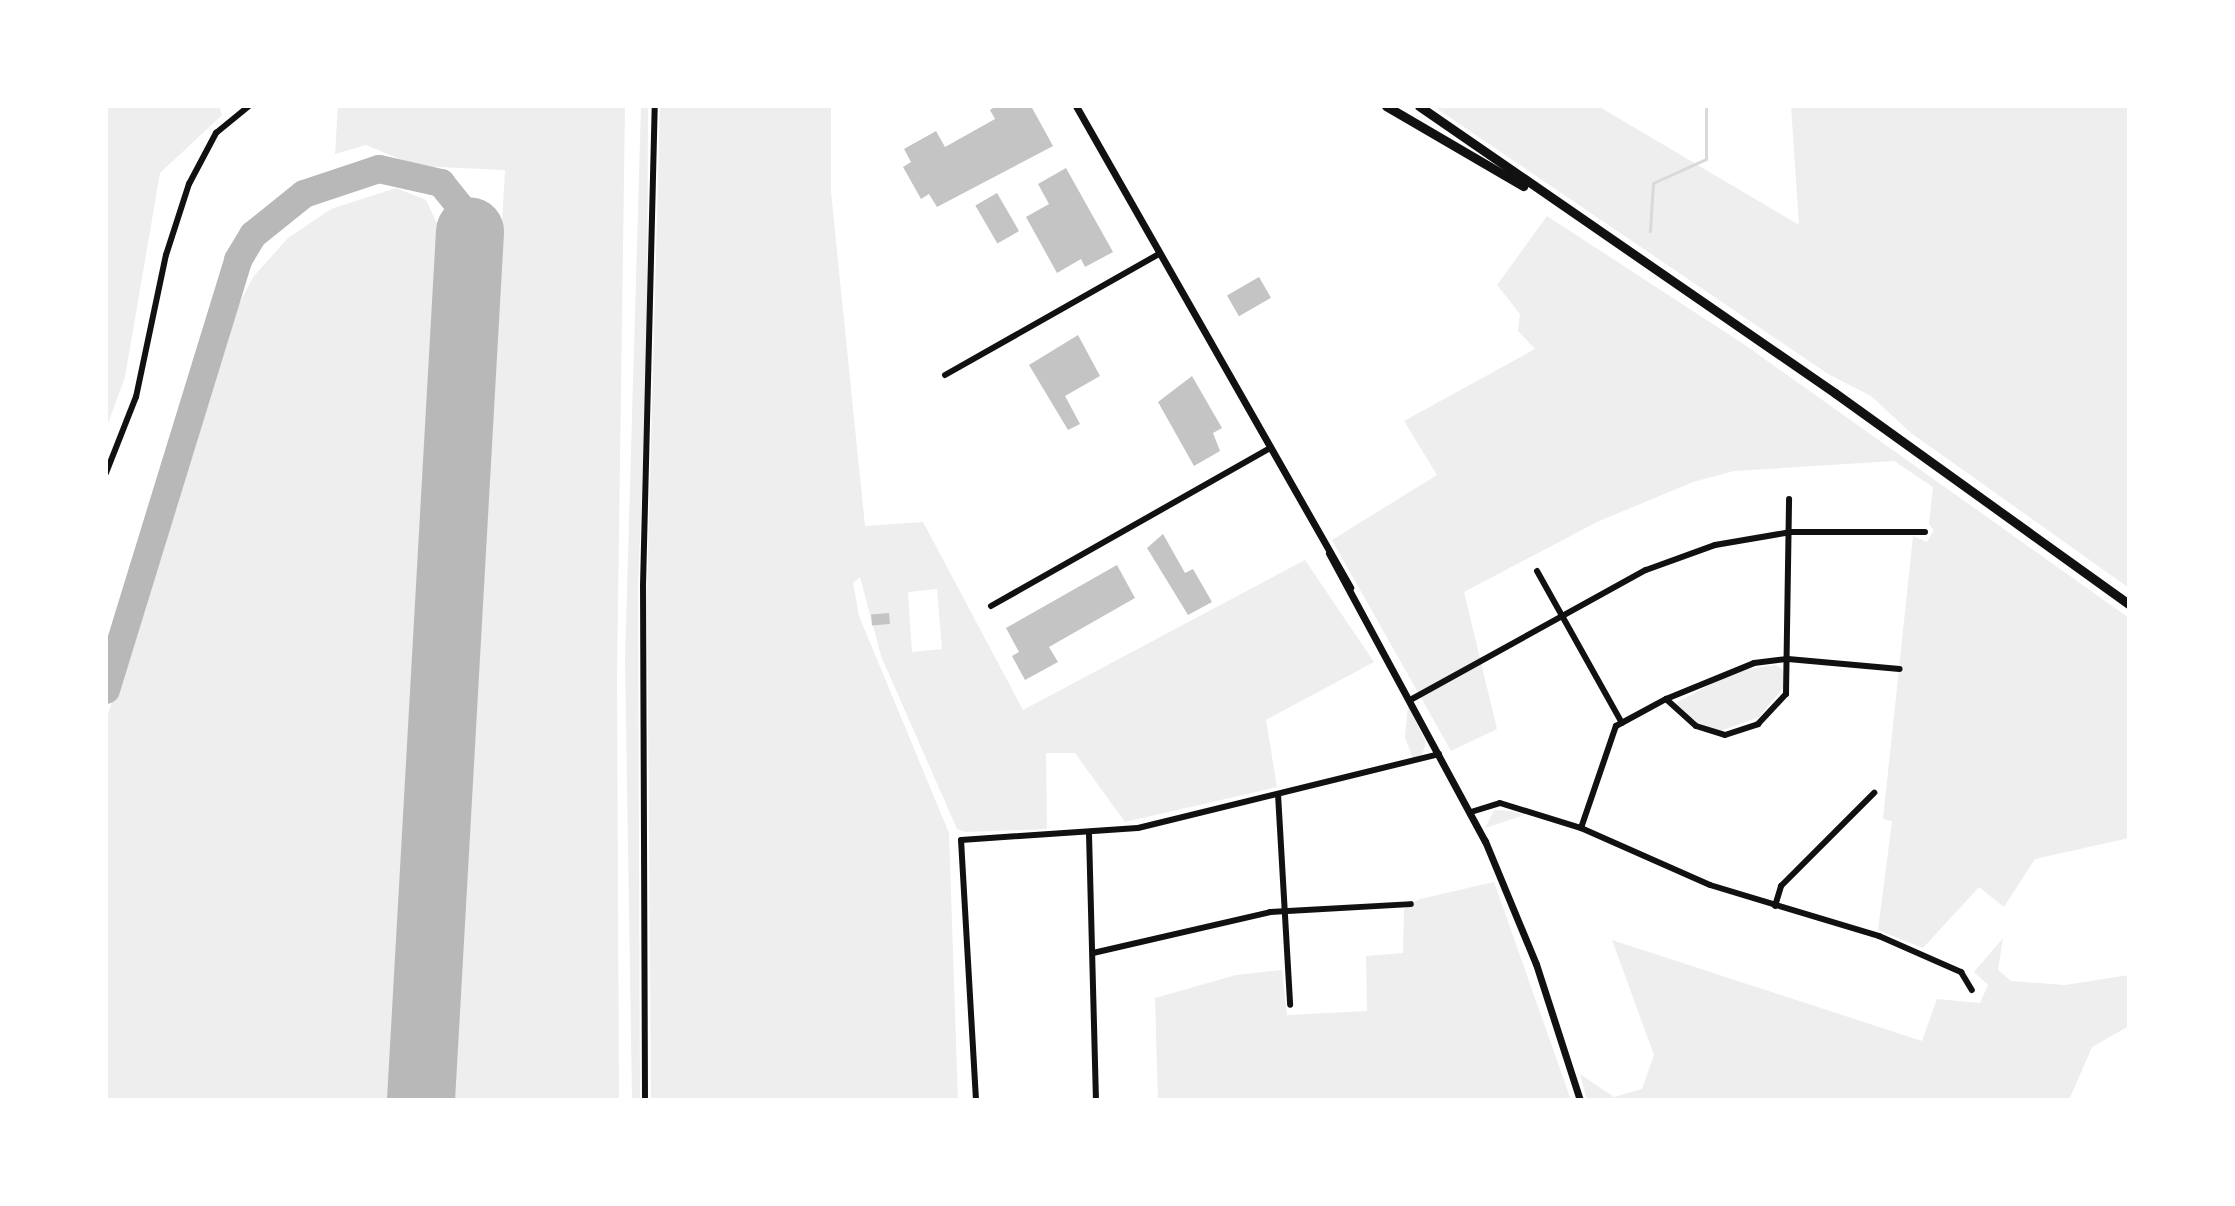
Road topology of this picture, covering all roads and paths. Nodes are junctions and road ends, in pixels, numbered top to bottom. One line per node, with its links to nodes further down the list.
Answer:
1 (249, 106): 10 (street)
2 (655, 106): 35 (street)
3 (1076, 106): 7 (street)
4 (1386, 106): 6 (main road)
5 (1419, 106): 6 (main road)
6 (1564, 210): 15 (main road)
7 (1159, 254): 8 (street); 9 (street)
8 (945, 375)
9 (1270, 448): 16 (street); 20 (street)
10 (106, 473)
11 (1789, 499): 12 (street)
12 (1791, 532): 13 (street); 17 (street); 18 (street)
13 (1925, 532)
14 (1537, 571): 17 (street)
15 (2129, 604)
16 (991, 606)
17 (1562, 616): 20 (street); 22 (street)
18 (1788, 659): 19 (street); 21 (street); 21 (street)
19 (1900, 669)
20 (1412, 699): 23 (street)
21 (1666, 699): 22 (street)
22 (1622, 723): 27 (street)
23 (1441, 753): 25 (street); 26 (street)
24 (1874, 793): 30 (street)
25 (1278, 794): 28 (street); 31 (street)
26 (1471, 812): 27 (street); 38 (street)
27 (1581, 828): 30 (street)
28 (1089, 834): 32 (street); 36 (street)
29 (1411, 904): 31 (street)
30 (1775, 906): 33 (street)
31 (1285, 910): 32 (street); 34 (street)
32 (1093, 953): 37 (street)
33 (1972, 990)
34 (1290, 1005)
35 (645, 1100)
36 (976, 1100)
37 (1096, 1100)
38 (1580, 1100)

